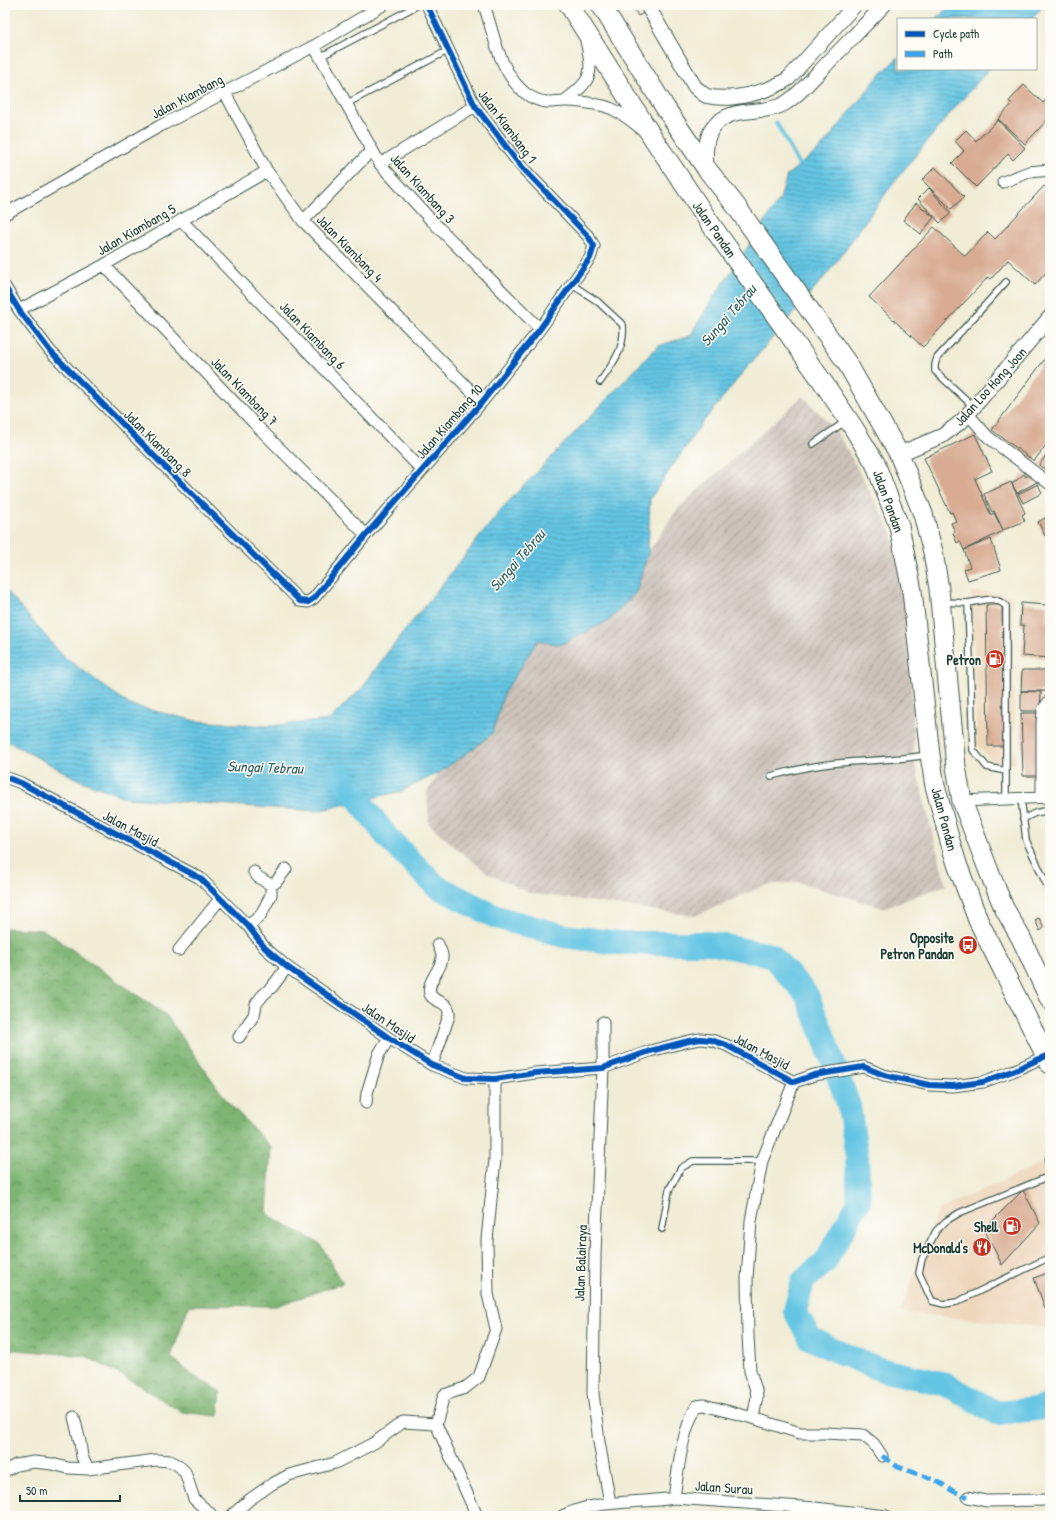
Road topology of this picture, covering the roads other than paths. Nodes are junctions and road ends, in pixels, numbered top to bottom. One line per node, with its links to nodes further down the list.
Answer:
1 (383, 5): 12 (street, Jalan Kiambang)
2 (418, 5): 15 (lane)
3 (427, 5): 14 (street, Jalan Kiambang 1)
4 (484, 5): 17 (street)
5 (569, 5): 10 (highway, Jalan Pandan)
6 (601, 5): 23 (highway, Jalan Pandan)
7 (646, 5): 11 (street)
8 (856, 5): 11 (street)
9 (884, 5): 13 (street)
10 (581, 24): 17 (street); 20 (highway, Jalan Pandan)
11 (828, 35): 13 (street)
12 (314, 46): 15 (street, Jalan Kiambang 3); 16 (street, Jalan Kiambang)
13 (841, 49): 23 (street)
14 (447, 51): 18 (lane); 19 (street, Jalan Kiambang 1)
15 (320, 57): 18 (street, Jalan Kiambang 3)
16 (225, 93): 25 (street, Jalan Kiambang 4); 27 (street, Jalan Kiambang)
17 (564, 101): 20 (street)
18 (346, 104): 21 (street, Jalan Kiambang 3)
19 (475, 106): 22 (street); 30 (street, Jalan Kiambang 1)
20 (653, 138): 41 (highway, Jalan Pandan)
21 (372, 150): 22 (street, Jalan Kiambang 3); 29 (street)
22 (380, 164): 37 (street, Jalan Kiambang 3)
23 (706, 168): 43 (highway, Jalan Pandan)
24 (1050, 170): 26 (street)
25 (267, 171): 28 (street, Jalan Kiambang 5); 29 (street, Jalan Kiambang 4)
26 (1003, 182)
27 (5, 214)
28 (181, 220): 31 (street, Jalan Kiambang 5); 44 (street, Jalan Kiambang 6)
29 (304, 221): 39 (street, Jalan Kiambang 4)
30 (594, 246): 33 (street, Jalan Kiambang 10)
31 (104, 265): 35 (street, Jalan Kiambang 5); 46 (street, Jalan Kiambang 7)
32 (1006, 282): 40 (lane)
33 (571, 284): 37 (street, Jalan Kiambang 10); 38 (lane)
34 (5, 286): 35 (street, Jalan Kiambang 8)
35 (19, 310): 47 (street, Jalan Kiambang 8)
36 (1050, 317): 40 (street, Jalan Loo Hong Joon)
37 (540, 329): 39 (street, Jalan Kiambang 10)
38 (600, 382)
39 (482, 402): 44 (street, Jalan Kiambang 10)
40 (971, 411): 43 (street, Jalan Loo Hong Joon); 45 (street)
41 (848, 420): 42 (lane); 51 (highway, Jalan Pandan)
42 (813, 444)
43 (900, 454): 48 (highway, Jalan Pandan)
44 (422, 470): 46 (street, Jalan Kiambang 10)
45 (1050, 484)
46 (366, 535): 47 (street, Jalan Kiambang 10)
47 (308, 602)
48 (940, 602): 49 (lane); 58 (highway, Jalan Pandan)
49 (968, 603): 52 (lane); 52 (lane)
50 (1050, 700): 55 (street)
51 (930, 755): 53 (lane); 74 (highway, Jalan Pandan)
52 (1006, 771): 57 (lane)
53 (771, 776)
54 (5, 777): 65 (street, Jalan Masjid)
55 (1046, 797): 56 (street)
56 (1020, 798): 57 (street); 60 (lane)
57 (1006, 799): 58 (street)
58 (962, 801): 70 (highway, Jalan Pandan)
59 (1050, 810): 60 (lane)
60 (1023, 819): 64 (lane)
61 (286, 869): 63 (street)
62 (254, 872): 63 (street)
63 (271, 885): 66 (street)
64 (1050, 892)
65 (220, 899): 66 (street, Jalan Masjid); 68 (street)
66 (248, 926): 69 (street, Jalan Masjid)
67 (438, 944): 75 (street)
68 (179, 950)
69 (287, 967): 72 (street); 73 (street, Jalan Masjid)
70 (1050, 1000)
71 (603, 1022): 76 (street, Jalan Balairaya)
72 (239, 1037)
73 (389, 1038): 75 (street, Jalan Masjid); 79 (street)
74 (1048, 1060): 78 (street, Jalan Masjid)
75 (432, 1065): 77 (street, Jalan Masjid)
76 (603, 1068): 77 (street, Jalan Masjid); 78 (street, Jalan Masjid); 94 (street, Jalan Balairaya)
77 (495, 1079): 87 (street)
78 (794, 1082): 81 (street)
79 (366, 1103)
80 (1050, 1153): 82 (lane)
81 (762, 1161): 83 (lane); 86 (street)
82 (1050, 1175): 84 (lane)
83 (662, 1228)
84 (1050, 1257)
85 (74, 1417): 89 (street)
86 (753, 1418): 88 (street); 92 (street)
87 (436, 1424): 96 (street); 97 (street)
88 (882, 1456)
89 (88, 1468): 90 (street); 95 (street)
90 (5, 1471)
91 (968, 1497): 93 (street)
92 (674, 1498): 94 (street, Jalan Surau); 99 (street, Jalan Surau)
93 (1050, 1500)
94 (610, 1503): 98 (street, Jalan Surau)
95 (213, 1516)
96 (231, 1516)
97 (477, 1516)
98 (562, 1516)
99 (886, 1516)

